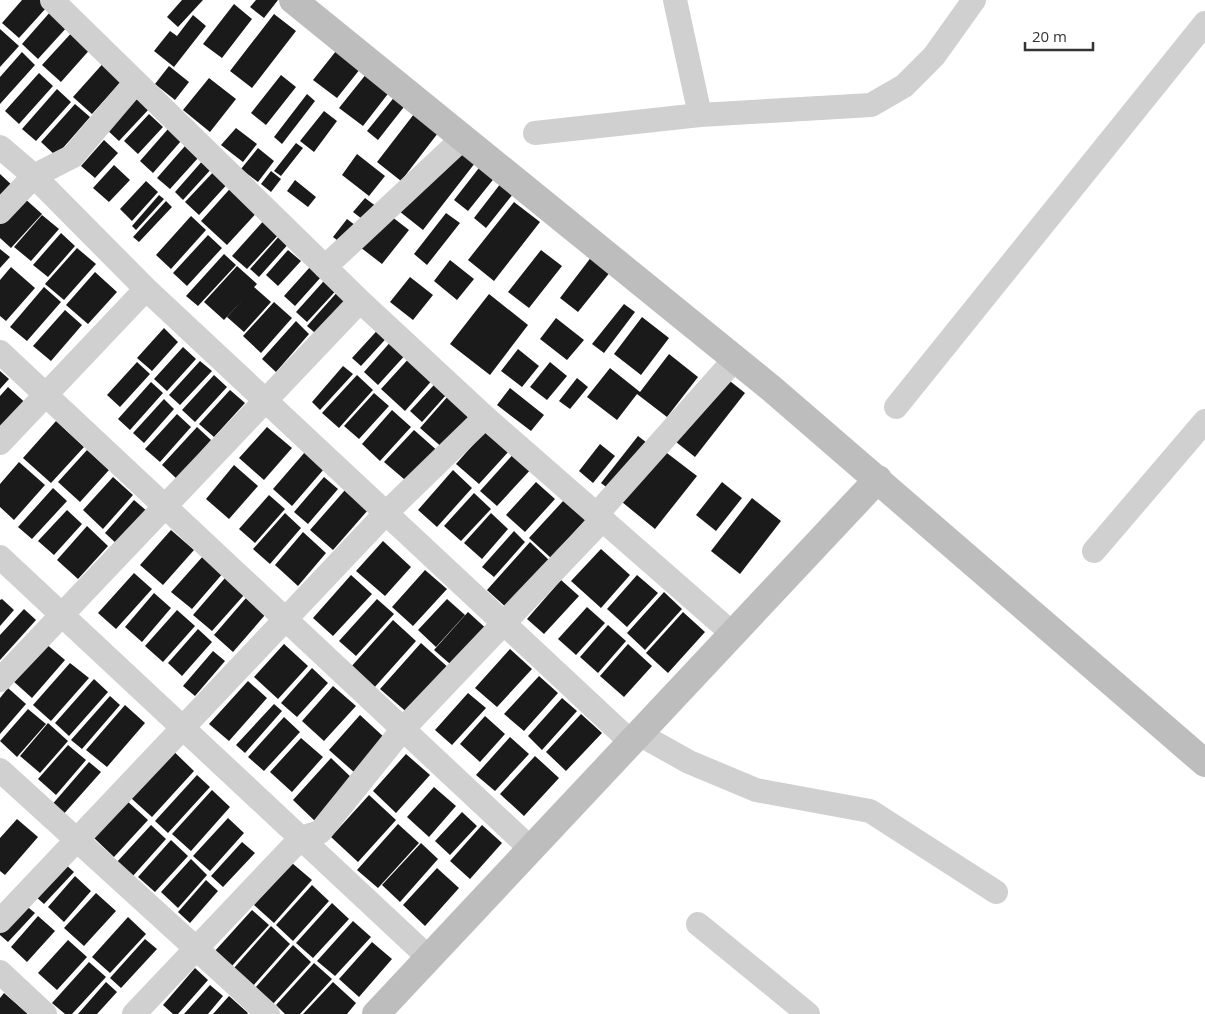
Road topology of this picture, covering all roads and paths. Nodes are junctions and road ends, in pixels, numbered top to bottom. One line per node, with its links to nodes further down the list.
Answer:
1 (52, 0): 6 (street)
2 (293, 0): 9 (street)
3 (675, 0): 7 (street)
4 (974, 0): 7 (street)
5 (1205, 23): 20 (street)
6 (135, 83): 11 (street); 13 (street)
7 (700, 115): 8 (street)
8 (535, 133)
9 (463, 138): 13 (street); 17 (street)
10 (0, 147): 11 (street)
11 (34, 176): 12 (street); 14 (street)
12 (0, 212)
13 (325, 268): 15 (street)
14 (146, 289): 18 (street); 19 (street)
15 (360, 301): 19 (street); 21 (street)
16 (0, 352): 18 (street)
17 (735, 359): 24 (street); 27 (street)
18 (46, 395): 23 (street); 25 (street)
19 (265, 401): 25 (street); 26 (street)
20 (896, 408)
21 (485, 417): 26 (street); 27 (street)
22 (1205, 421): 28 (street)
23 (0, 444)
24 (878, 480): 33 (street); 38 (street)
25 (165, 506): 30 (street); 31 (street)
26 (386, 514): 31 (street); 32 (street)
27 (600, 517): 32 (street); 33 (street)
28 (1094, 551)
29 (0, 557): 30 (street)
30 (62, 615): 34 (street); 35 (street)
31 (286, 620): 35 (street); 36 (street)
32 (504, 624): 36 (street); 37 (street)
33 (733, 634): 37 (street)
34 (0, 680)
35 (183, 728): 40 (street); 41 (street)
36 (403, 730): 40 (street); 42 (street)
37 (635, 738): 42 (street); 43 (street)
38 (1205, 763)
39 (0, 770): 41 (street)
40 (301, 838): 46 (street); 47 (street)
41 (76, 840): 44 (street); 46 (street)
42 (531, 849): 47 (street)
43 (996, 892)
44 (0, 921)
45 (698, 924): 53 (street)
46 (196, 949): 50 (street); 51 (street)
47 (429, 958): 52 (street)
48 (0, 972): 49 (street)
49 (45, 1014)
50 (134, 1014)
51 (268, 1014)
52 (376, 1014)
53 (808, 1014)

